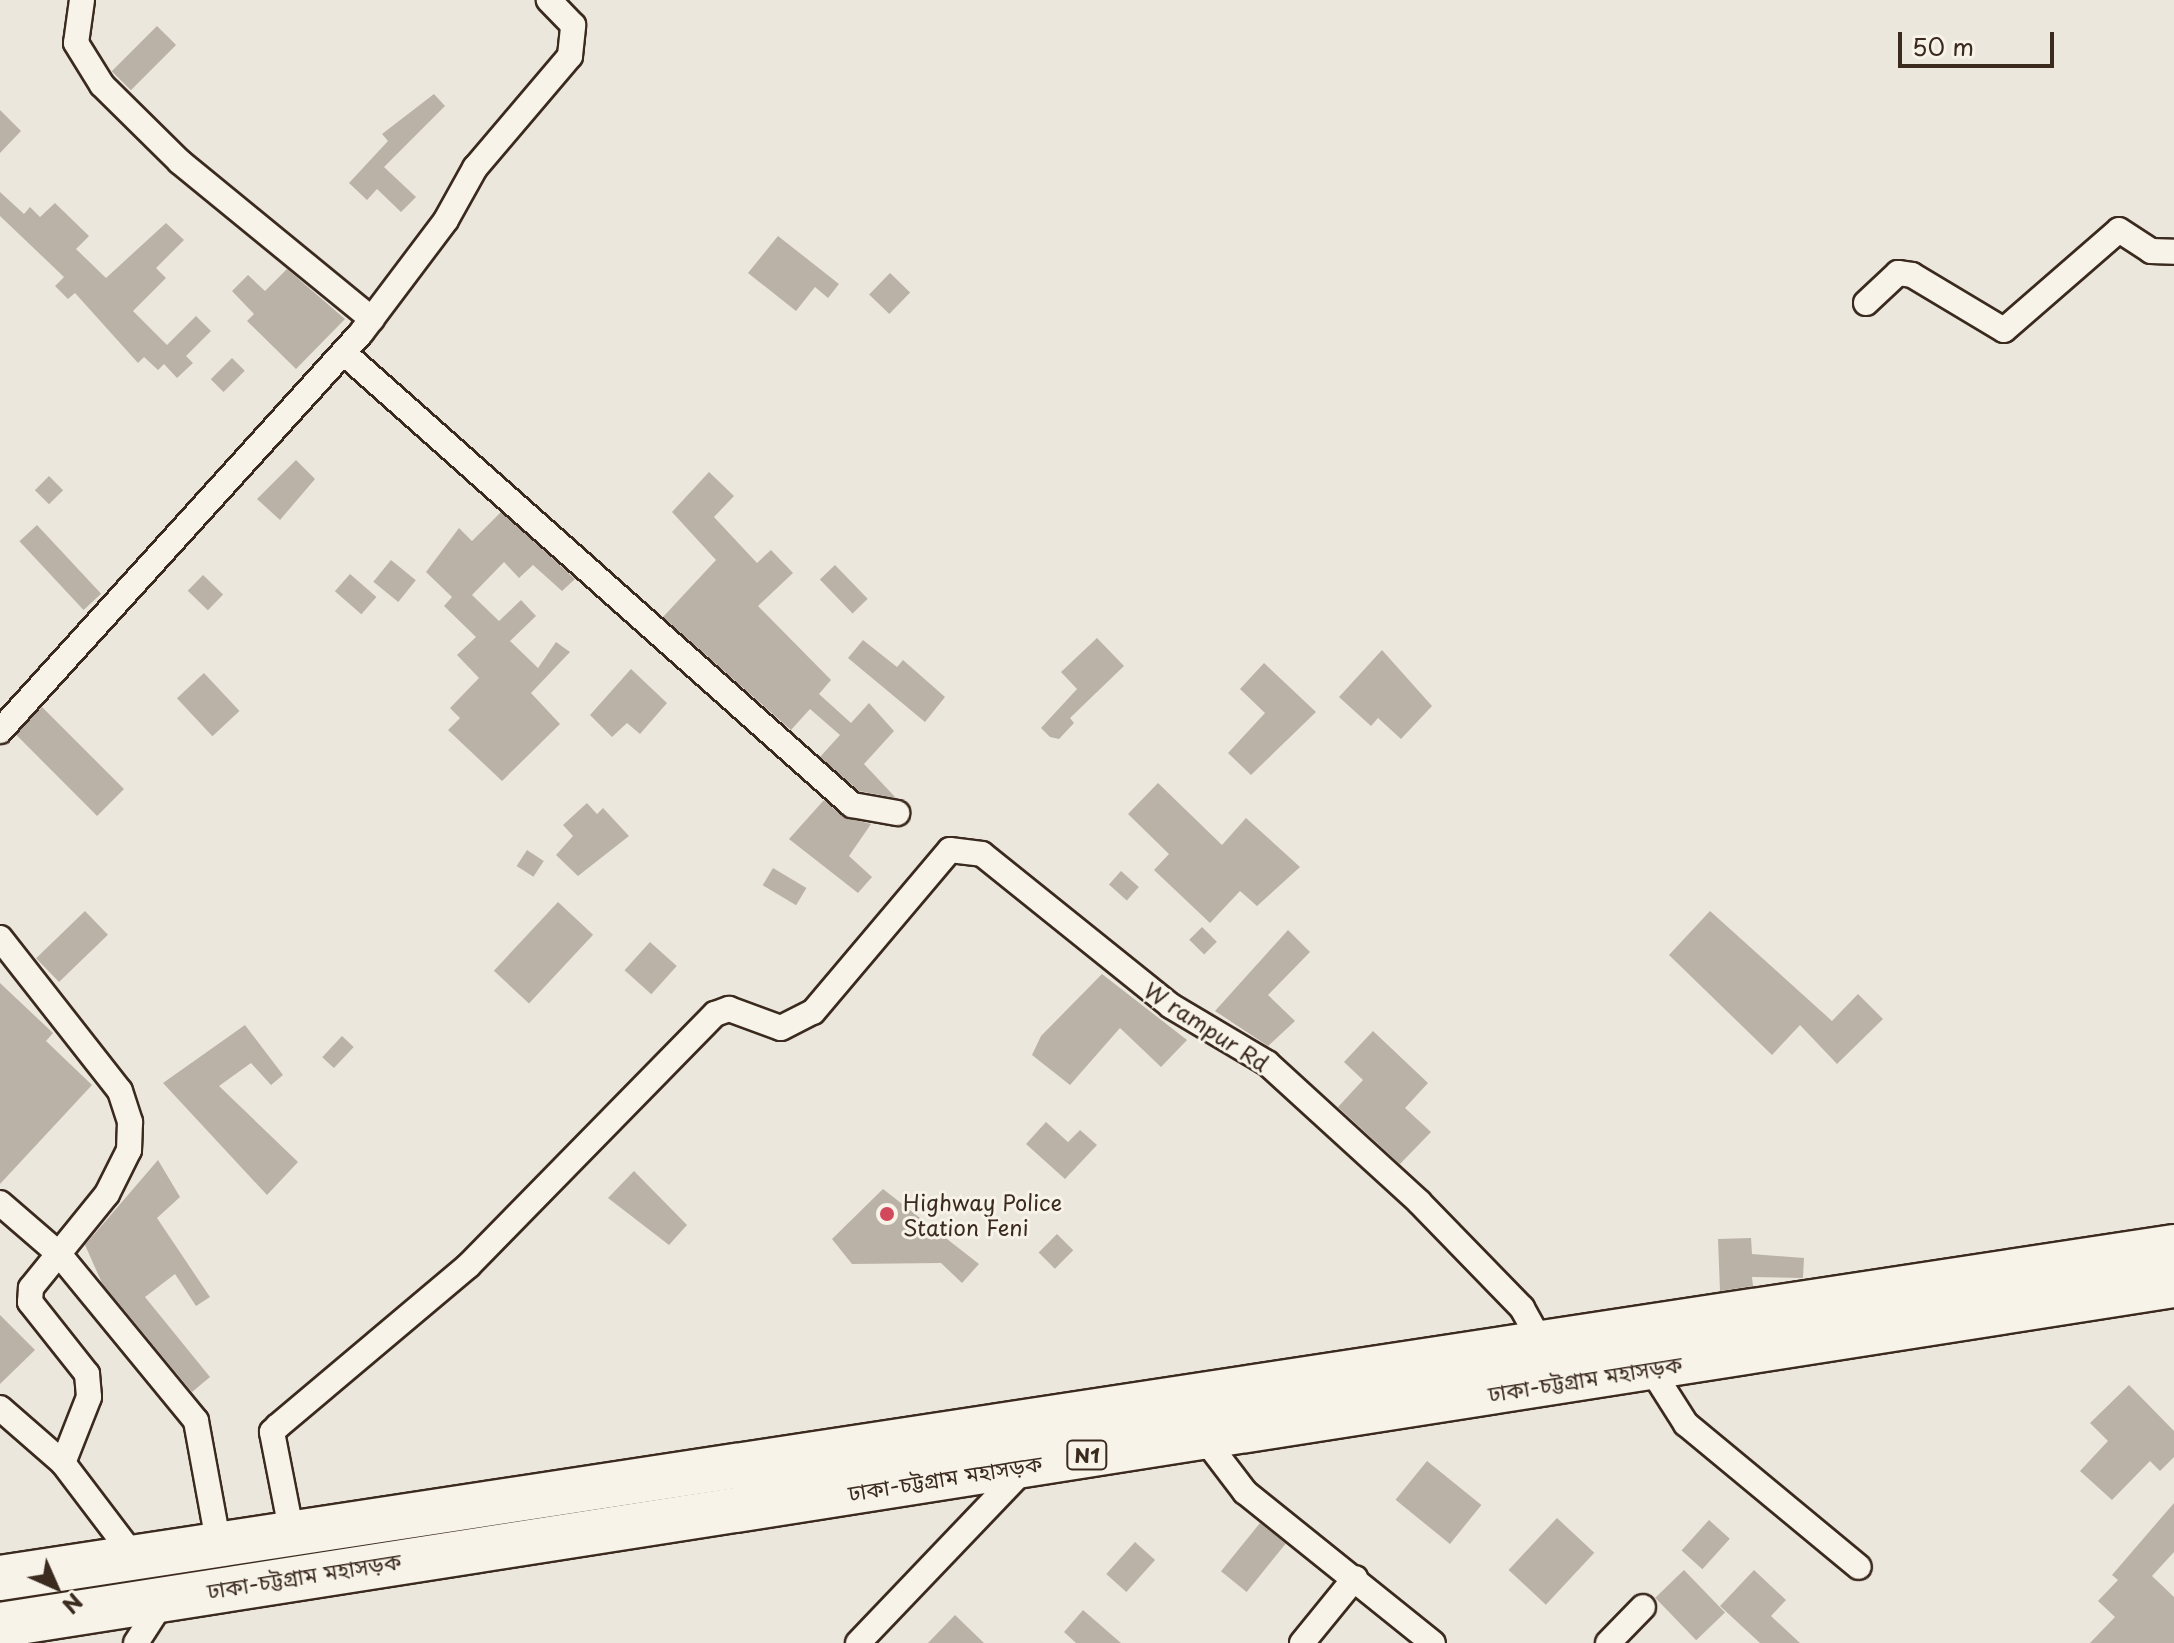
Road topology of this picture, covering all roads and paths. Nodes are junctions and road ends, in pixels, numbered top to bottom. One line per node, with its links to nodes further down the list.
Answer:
1 (82, 0): 5 (street)
2 (549, 0): 5 (street)
3 (2174, 252): 4 (street)
4 (1866, 303)
5 (372, 319): 6 (street)
6 (344, 353): 7 (street); 8 (street)
7 (0, 731)
8 (897, 813)
9 (0, 938): 12 (street)
10 (0, 1203): 12 (street)
11 (2174, 1247): 14 (highway, ঢাকা-চট্টগ্রাম মহাসড়ক / N1)
12 (59, 1254): 18 (street); 21 (street)
13 (2174, 1285): 15 (highway, ঢাকা-চট্টগ্রাম মহাসড়ক / N1)
14 (1540, 1340): 17 (highway, ঢাকা-চট্টগ্রাম মহাসড়ক / N1); 20 (street, W rampur Rd)
15 (1651, 1369): 17 (highway, ঢাকা-চট্টগ্রাম মহাসড়ক / N1); 23 (street)
16 (0, 1408): 18 (street)
17 (1193, 1416): 19 (highway, ঢাকা-চট্টগ্রাম মহাসড়ক / N1); 20 (highway, ঢাকা-চট্টগ্রাম মহাসড়ক / N1); 25 (street)
18 (63, 1463): 22 (street)
19 (1028, 1464): 26 (highway, ঢাকা-চট্টগ্রাম মহাসড়ক / N1); 30 (street)
20 (291, 1529): 21 (highway, ঢাকা-চট্টগ্রাম মহাসড়ক / N1)
21 (218, 1541): 22 (highway, ঢাকা-চট্টগ্রাম মহাসড়ক / N1)
22 (135, 1558): 24 (highway, ঢাকা-চট্টগ্রাম মহাসড়ক / N1)
23 (1859, 1567)
24 (0, 1578)
25 (1355, 1578): 31 (street); 32 (street)
26 (166, 1596): 28 (highway, ঢাকা-চট্টগ্রাম মহাসড়ক / N1); 29 (street)
27 (1643, 1607): 33 (street)
28 (0, 1625)
29 (136, 1643)
30 (858, 1643)
31 (1302, 1643)
32 (1433, 1643)
33 (1608, 1643)

